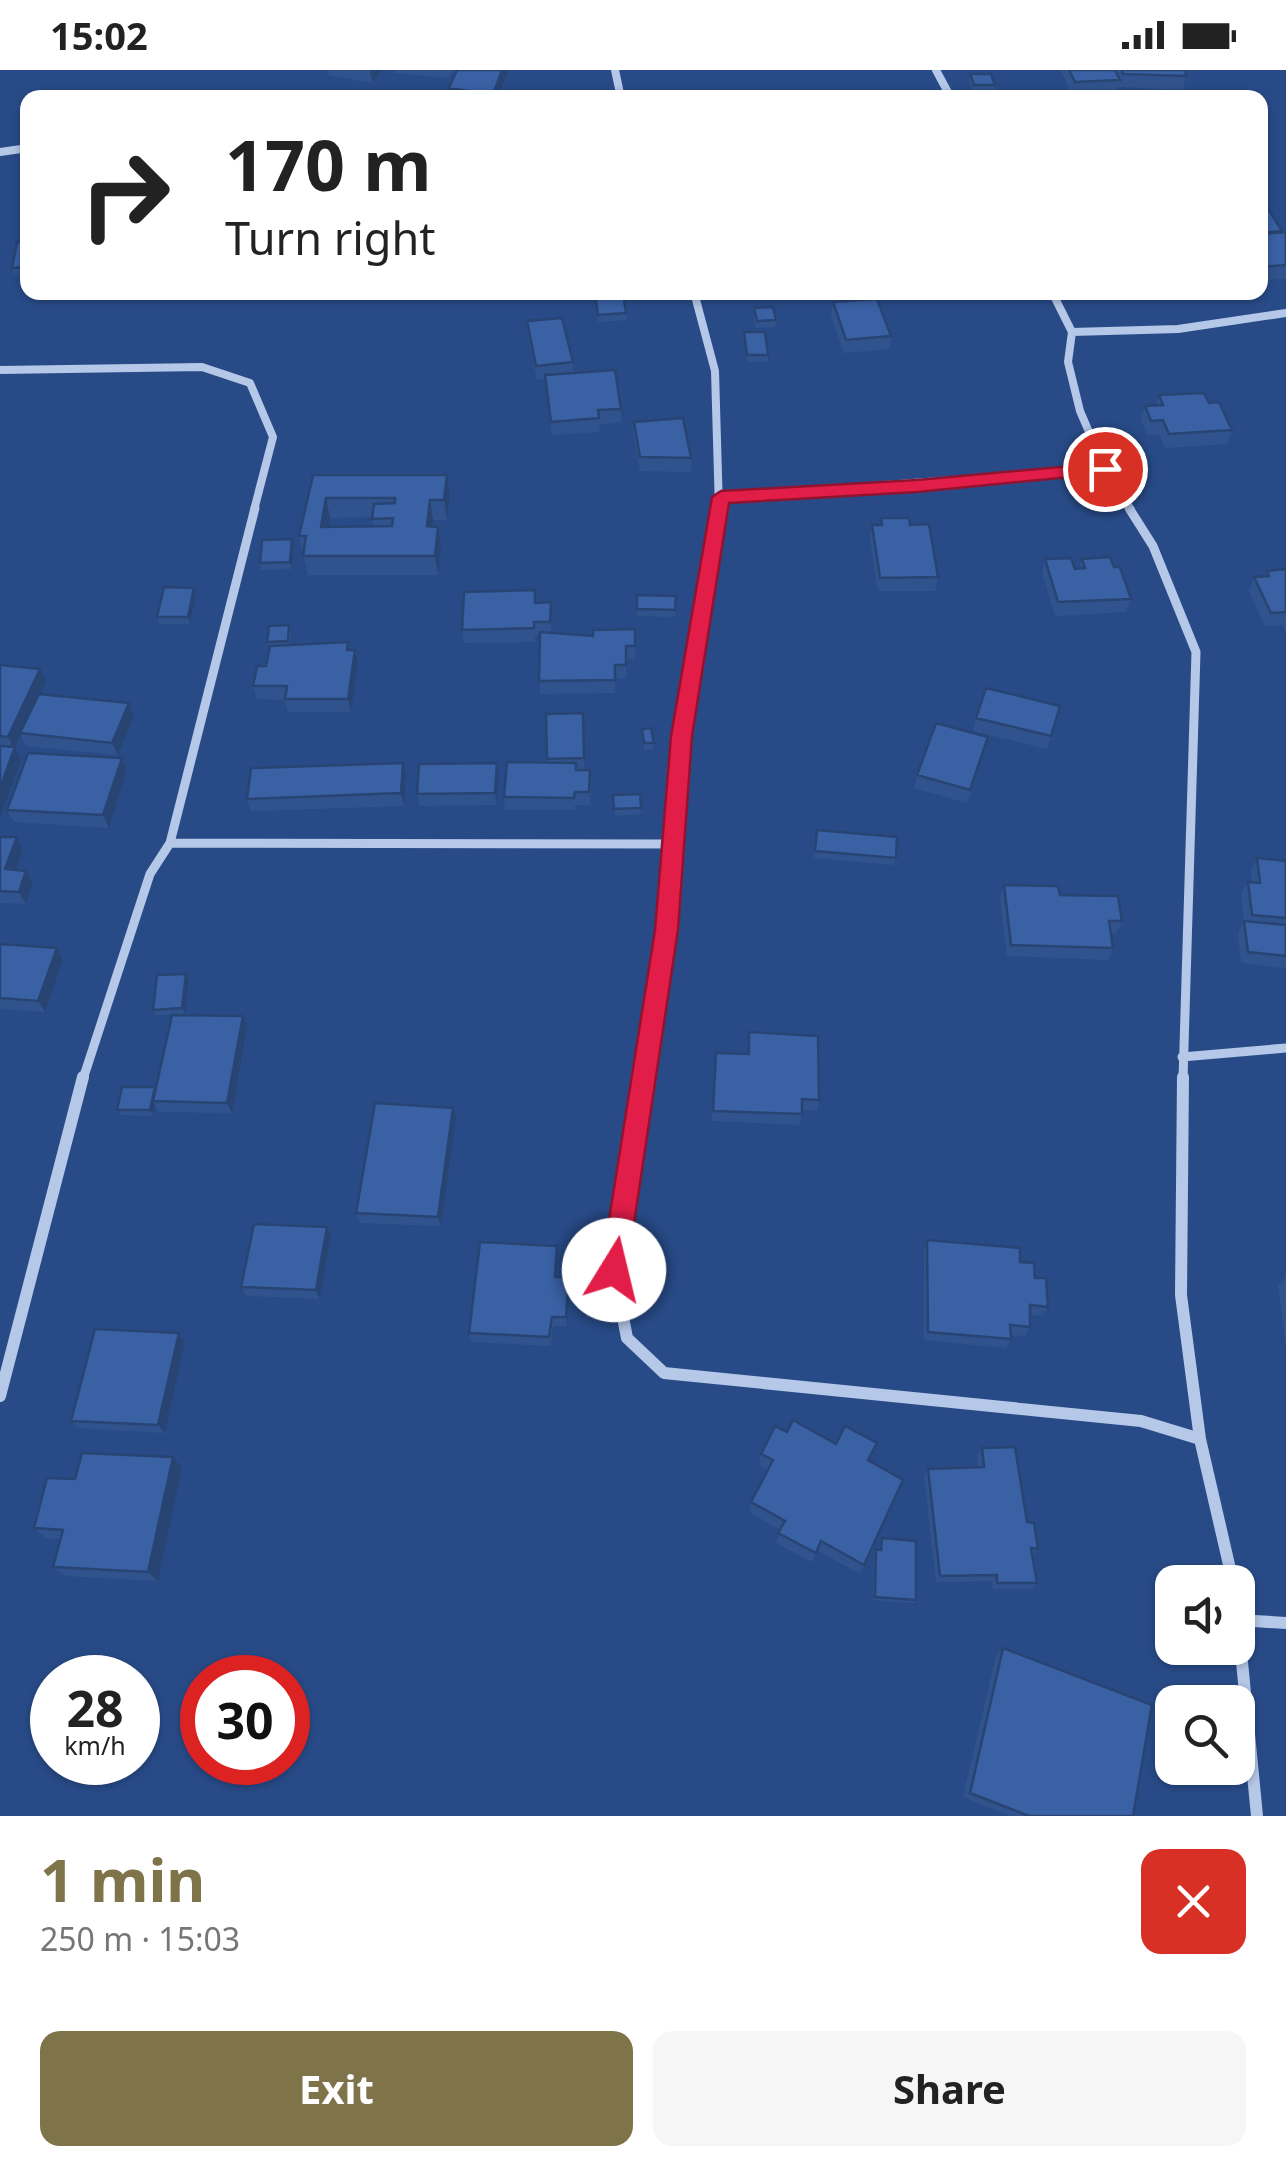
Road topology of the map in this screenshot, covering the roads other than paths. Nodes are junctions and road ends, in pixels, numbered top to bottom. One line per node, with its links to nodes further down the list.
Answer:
1 (696, 300): 7 (street)
2 (1056, 300): 4 (street)
3 (1286, 313): 4 (street)
4 (1072, 332): 6 (street)
5 (0, 370): 8 (street)
6 (1105, 469): 7 (street); 11 (street)
7 (721, 497): 9 (street)
8 (170, 843): 9 (street); 12 (street)
9 (673, 844): 13 (street)
10 (1286, 1048): 11 (street)
11 (1182, 1057): 13 (street)
12 (0, 1396)
13 (1200, 1439): 14 (street)
14 (1229, 1565)
15 (1255, 1622): 16 (street)
16 (1286, 1623)
17 (1242, 1665): 18 (street)
18 (1256, 1816)

